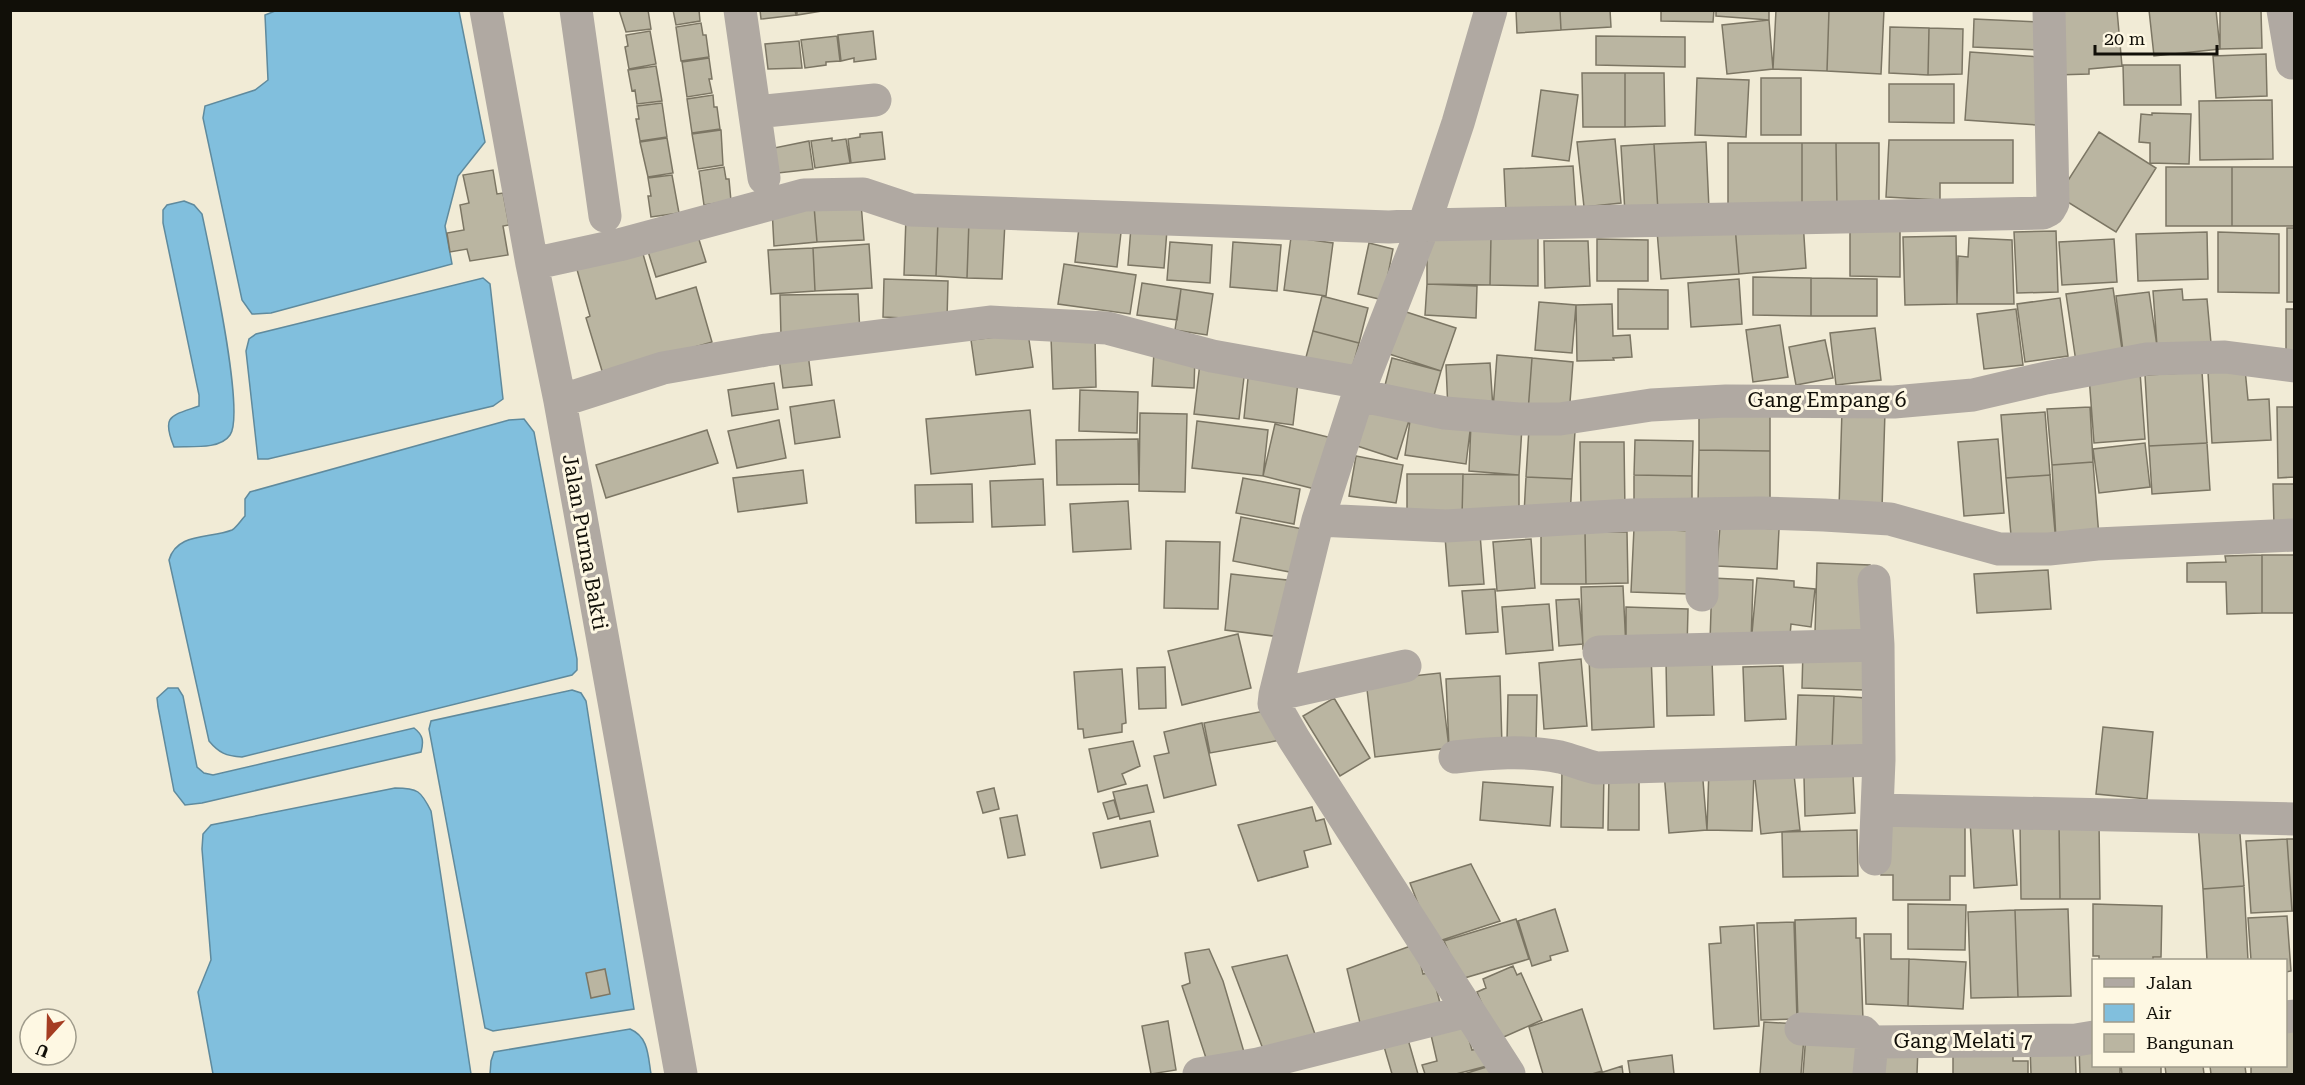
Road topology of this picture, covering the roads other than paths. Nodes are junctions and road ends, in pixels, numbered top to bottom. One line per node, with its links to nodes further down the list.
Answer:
1 (486, 10): 13 (street, Jalan Purna Bakti)
2 (576, 10): 11 (street)
3 (740, 10): 9 (street)
4 (1491, 10): 12 (street)
5 (2049, 10): 12 (street)
6 (2283, 10): 7 (street)
7 (2294, 72)
8 (875, 100): 9 (street)
9 (755, 112): 10 (street)
10 (764, 178)
11 (605, 216)
12 (1424, 225): 13 (street); 15 (street)
13 (532, 264): 16 (street, Jalan Purna Bakti)
14 (2295, 366): 15 (street, Gang Empang 6)
15 (1360, 389): 16 (street, Gang Empang 6); 18 (street)
16 (560, 401): 35 (street, Jalan Purna Bakti)
17 (1702, 515): 18 (street); 19 (street); 21 (street)
18 (1318, 520): 25 (street)
19 (2295, 535)
20 (1874, 581): 22 (street)
21 (1702, 595)
22 (1878, 645): 23 (street); 27 (street)
23 (1599, 652)
24 (1405, 666): 25 (street)
25 (1275, 695): 31 (street)
26 (1455, 757): 27 (street)
27 (1879, 760): 28 (street)
28 (1877, 810): 29 (street); 30 (street)
29 (2295, 819)
30 (1875, 859)
31 (1468, 1011): 36 (street); 37 (street)
32 (1801, 1029): 34 (street, Gang Melati 7)
33 (2092, 1037): 34 (street, Gang Melati 7)
34 (1872, 1042): 38 (street)
35 (681, 1074)
36 (1199, 1074)
37 (1509, 1074)
38 (1869, 1074)

